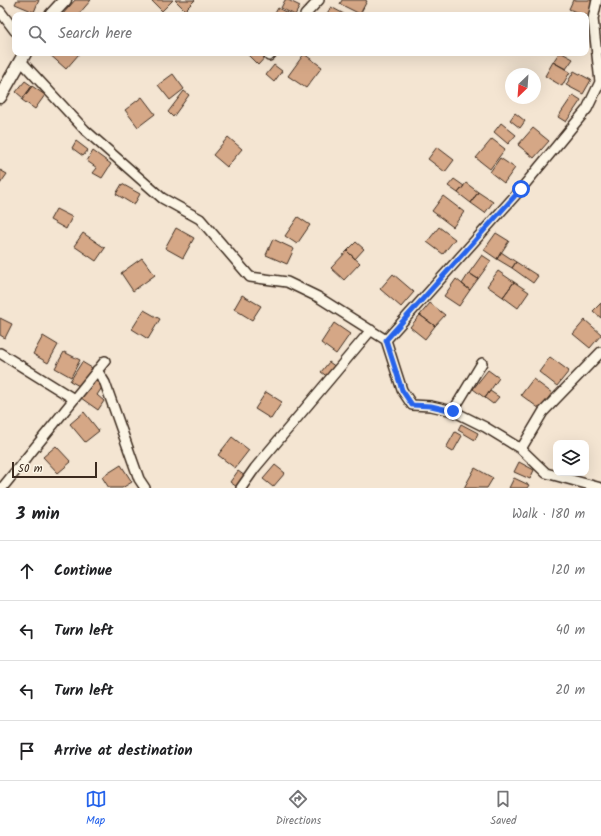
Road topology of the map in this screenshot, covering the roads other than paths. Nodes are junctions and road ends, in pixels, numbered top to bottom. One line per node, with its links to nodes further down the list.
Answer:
1 (319, 0): 4 (street)
2 (597, 0): 9 (street)
3 (0, 12): 5 (street)
4 (308, 12)
5 (12, 27)
6 (23, 57): 7 (street); 8 (street)
7 (0, 97)
8 (371, 330): 9 (street); 20 (street)
9 (386, 340): 16 (street)
10 (601, 352): 17 (street)
11 (0, 353): 15 (street)
12 (104, 361): 14 (street)
13 (482, 363): 16 (street)
14 (97, 370): 15 (street); 19 (street)
15 (74, 399): 18 (street)
16 (453, 411): 17 (street)
17 (521, 449): 21 (street)
18 (2, 488)
19 (145, 488)
20 (241, 488)
21 (601, 488)

